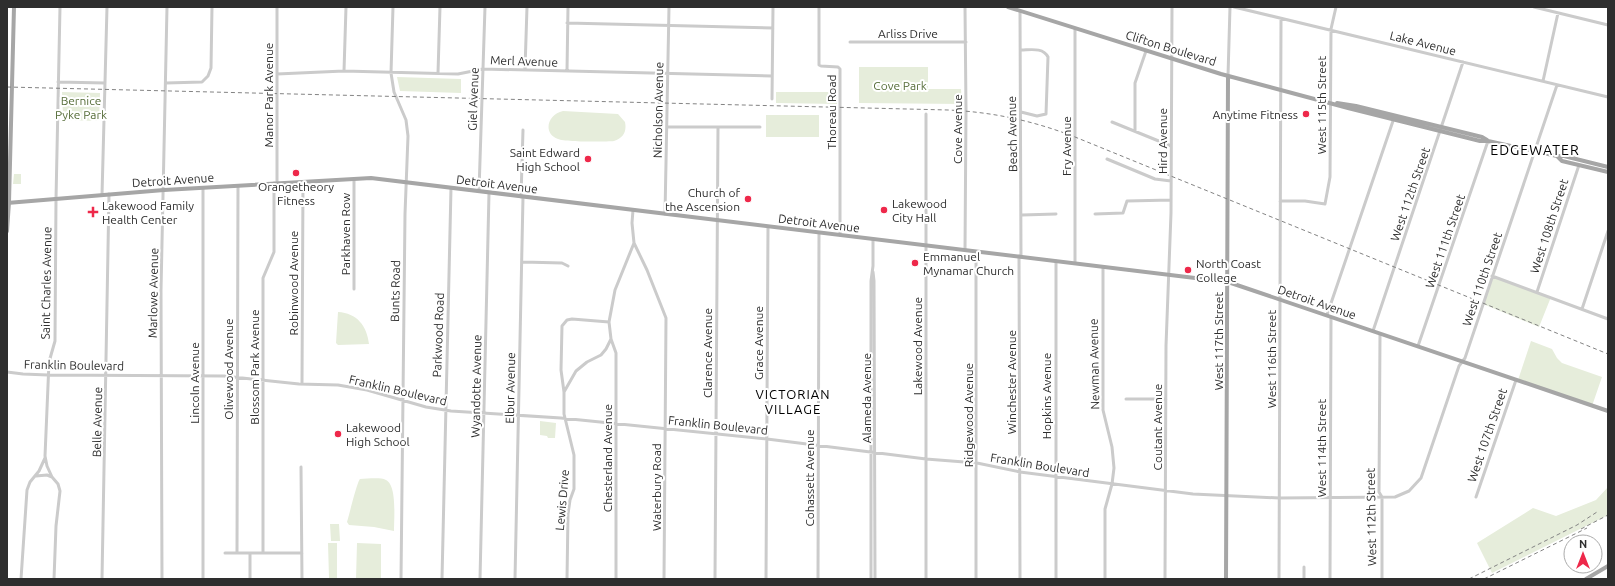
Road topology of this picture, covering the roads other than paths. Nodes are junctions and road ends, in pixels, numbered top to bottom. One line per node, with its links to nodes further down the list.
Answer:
1 (14, 7): 92 (main road)
2 (60, 7): 49 (street, Saint Charles Avenue)
3 (107, 7): 50 (street)
4 (167, 7): 51 (street, Marlowe Avenue)
5 (212, 7): 51 (street)
6 (277, 7): 44 (street, Manor Park Avenue)
7 (346, 7): 40 (street)
8 (393, 7): 42 (street, Bunts Road)
9 (440, 7): 43 (street)
10 (485, 7): 38 (street, Giel Avenue)
11 (527, 7): 39 (street)
12 (568, 7): 26 (street)
13 (669, 7): 27 (street, Nicholson Avenue)
14 (773, 7): 29 (street)
15 (820, 7): 103 (street, Thoreau Road)
16 (965, 7): 33 (street, Cove Avenue)
17 (1008, 7): 23 (main road, Clifton Boulevard)
18 (1172, 7): 36 (street, Hird Avenue)
19 (1230, 7): 47 (street, West 117th Street)
20 (1234, 7): 25 (street, Lake Avenue)
21 (1336, 7): 31 (street, West 115th Street)
22 (1534, 7): 24 (street)
23 (1020, 11): 30 (main road, Clifton Boulevard); 34 (street, Beach Avenue)
24 (1558, 13): 28 (street); 48 (street)
25 (1281, 19): 31 (street, Lake Avenue); 53 (street, West 116th Street)
26 (567, 23): 27 (street); 41 (street)
27 (668, 25): 29 (street); 45 (street, Nicholson Avenue)
28 (1608, 25)
29 (773, 28): 46 (street)
30 (1075, 29): 35 (main road, Clifton Boulevard); 112 (street, Fry Avenue)
31 (1331, 29): 37 (street, Lake Avenue); 56 (street, West 115th Street)
32 (850, 42): 33 (street, Arliss Drive)
33 (966, 42): 107 (street, Cove Avenue)
34 (1021, 50): 57 (street, Beach Avenue); 57 (street)
35 (1146, 51): 36 (main road, Clifton Boulevard); 66 (street)
36 (1172, 59): 47 (main road, Clifton Boulevard); 68 (street, Hird Avenue)
37 (1463, 62): 48 (street, Lake Avenue); 64 (street, West 112th Street)
38 (483, 69): 39 (street, Merl Avenue); 43 (street, Merl Avenue); 84 (street, Giel Avenue)
39 (525, 69): 41 (street, Merl Avenue)
40 (344, 71): 42 (street, Merl Avenue); 44 (street, Merl Avenue)
41 (567, 71): 45 (street, Merl Avenue)
42 (391, 73): 43 (street, Merl Avenue); 79 (street, Bunts Road)
43 (438, 73)
44 (277, 74): 78 (street, Manor Park Avenue)
45 (667, 74): 46 (street, Merl Avenue); 61 (street, Nicholson Avenue)
46 (772, 76): 55 (street)
47 (1228, 76): 53 (main road, Clifton Boulevard); 118 (main road, West 117th Street)
48 (1542, 81): 52 (street, Lake Avenue)
49 (58, 82): 50 (street); 89 (street, Saint Charles Avenue)
50 (105, 83): 87 (street)
51 (166, 83): 83 (street, Marlowe Avenue)
52 (1558, 85): 54 (street, Lake Avenue); 69 (street, West 110th Street)
53 (1281, 90): 56 (main road, Clifton Boulevard); 91 (street, West 116th Street)
54 (1608, 97)
55 (772, 99)
56 (1330, 103): 59 (main road, Clifton Boulevard); 91 (street, West 115th Street)
57 (1021, 112): 97 (street, Beach Avenue)
58 (926, 114): 106 (street, Lakewood Avenue)
59 (1394, 117): 64 (main road, Clifton Boulevard); 123 (street, West 114th Street)
60 (1112, 122): 66 (street)
61 (667, 127): 62 (street); 94 (street, Nicholson Avenue)
62 (718, 127): 63 (street); 98 (street, Clarence Avenue)
63 (760, 127)
64 (1441, 129): 67 (main road, Clifton Boulevard); 126 (street, West 112th Street)
65 (523, 130): 88 (street, Elbur Avenue)
66 (1135, 131): 68 (street)
67 (1488, 141): 69 (main road, Clifton Boulevard); 129 (street, West 111th Street)
68 (1171, 146): 76 (street, Hird Avenue)
69 (1534, 150): 70 (main road, Clifton Boulevard); 117 (street, West 110th Street)
70 (1557, 156): 72 (main road, Clifton Boulevard); 73 (main road, Clifton Boulevard)
71 (1107, 159): 76 (street)
72 (1579, 165): 74 (main road, Clifton Boulevard); 120 (street, West 108th Street)
73 (1608, 167)
74 (1608, 172)
75 (354, 179): 77 (main road, Detroit Avenue); 79 (main road, Detroit Avenue); 119 (street, Parkhaven Row)
76 (1171, 181): 90 (street, Hird Avenue)
77 (303, 182): 78 (main road, Detroit Avenue); 145 (street, Robinwood Avenue)
78 (275, 183): 80 (main road, Detroit Avenue); 144 (street, Blossom Park Avenue)
79 (406, 183): 82 (main road, Detroit Avenue); 149 (street, Bunts Road)
80 (238, 186): 81 (main road, Detroit Avenue); 141 (street, Olivewood Avenue)
81 (203, 188): 83 (main road, Detroit Avenue); 139 (street, Lincoln Avenue)
82 (451, 188): 84 (main road, Detroit Avenue); 150 (street, Parkwood Road)
83 (164, 190): 86 (main road, Detroit Avenue); 138 (street, Marlowe Avenue)
84 (479, 192): 85 (main road, Detroit Avenue)
85 (489, 193): 88 (main road, Detroit Avenue); 152 (street, Wyandotte Avenue)
86 (109, 194): 87 (main road, Detroit Avenue); 137 (street, Belle Avenue)
87 (102, 195): 89 (main road, Detroit Avenue)
88 (522, 197): 93 (main road, Detroit Avenue); 111 (street, Elbur Avenue)
89 (56, 198): 92 (main road, Detroit Avenue); 136 (street, Saint Charles Avenue)
90 (1171, 200): 96 (street); 116 (street, Hird Avenue)
91 (1280, 201): 121 (street, West 116th Street)
92 (8, 202): 100 (main road)
93 (633, 210): 94 (main road, Detroit Avenue); 105 (street, Waterbury Road)
94 (665, 214): 98 (main road, Detroit Avenue)
95 (1056, 214): 97 (street)
96 (1095, 214)
97 (1022, 215): 109 (street, Beach Avenue)
98 (717, 220): 99 (main road, Detroit Avenue); 157 (street, Clarence Avenue)
99 (768, 226): 102 (main road, Detroit Avenue); 158 (street, Grace Avenue)
100 (7, 231)
101 (1608, 231): 122 (street)
102 (819, 233): 103 (main road, Detroit Avenue); 159 (street, Cohassett Avenue)
103 (840, 235): 104 (main road, Detroit Avenue)
104 (873, 240): 106 (main road, Detroit Avenue); 114 (street, Alameda Avenue)
105 (634, 243): 125 (street); 156 (street, Waterbury Road)
106 (926, 246): 107 (main road, Detroit Avenue); 162 (street, Lakewood Avenue)
107 (965, 250): 108 (main road, Detroit Avenue)
108 (976, 252): 109 (main road, Detroit Avenue); 163 (street, Ridgewood Avenue)
109 (1020, 256): 110 (main road, Detroit Avenue); 165 (street, Winchester Avenue)
110 (1056, 261): 112 (main road, Detroit Avenue); 168 (street, Hopkins Avenue)
111 (523, 262): 113 (street); 153 (street, Elbur Avenue)
112 (1075, 263): 115 (main road, Detroit Avenue)
113 (568, 266)
114 (872, 266): 132 (street, Alameda Avenue); 133 (street, Alameda Avenue)
115 (1103, 267): 116 (main road, Detroit Avenue); 170 (street, Newman Avenue)
116 (1169, 275): 118 (main road, Detroit Avenue); 148 (street, Coutant Avenue)
117 (1492, 276): 120 (street); 134 (street, West 110th Street)
118 (1228, 282): 121 (main road, Detroit Avenue); 172 (main road, West 117th Street)
119 (354, 289)
120 (1537, 292): 122 (street)
121 (1280, 300): 123 (main road, Detroit Avenue); 176 (street, West 116th Street)
122 (1582, 309): 124 (street)
123 (1329, 316): 126 (main road, Detroit Avenue); 173 (street, West 114th Street)
124 (1608, 319)
125 (609, 322): 128 (street); 140 (street)
126 (1373, 331): 127 (main road, Detroit Avenue)
127 (1380, 334): 129 (main road, Detroit Avenue); 174 (street, West 112th Street)
128 (611, 339): 130 (street, Lewis Drive); 131 (street, Chesterland Avenue)
129 (1418, 346): 134 (main road, Detroit Avenue)
130 (606, 349): 131 (street); 142 (street, Lewis Drive)
131 (615, 350): 155 (street, Chesterland Avenue)
132 (870, 362): 133 (street); 160 (street, Alameda Avenue)
133 (875, 362): 160 (street, Alameda Avenue)
134 (1462, 362): 143 (main road, Detroit Avenue); 169 (street, West 110th Street)
135 (7, 372): 136 (street, Franklin Boulevard)
136 (48, 375): 137 (street, Franklin Boulevard); 161 (street, Saint Charles Avenue)
137 (107, 375): 138 (street, Franklin Boulevard); 188 (street, Belle Avenue)
138 (162, 376): 139 (street, Franklin Boulevard); 189 (street, Marlowe Avenue)
139 (203, 376): 141 (street, Franklin Boulevard); 190 (street, Lincoln Avenue)
140 (562, 377): 142 (street); 146 (street)
141 (237, 378): 144 (street, Franklin Boulevard); 180 (street, Olivewood Avenue)
142 (571, 379): 146 (street, Lewis Drive)
143 (1516, 380): 151 (main road, Detroit Avenue); 175 (street, West 107th Street)
144 (263, 381): 145 (street, Franklin Boulevard); 182 (street, Blossom Park Avenue)
145 (302, 384): 149 (street, Franklin Boulevard)
146 (564, 392): 154 (street, Lewis Drive)
147 (1126, 399): 148 (street)
148 (1166, 399): 171 (street, Coutant Avenue)
149 (402, 400): 150 (street, Franklin Boulevard); 193 (street, Bunts Road)
150 (445, 410): 152 (street, Franklin Boulevard); 194 (street, Parkwood Road)
151 (1608, 411)
152 (484, 414): 153 (street, Franklin Boulevard); 195 (street, Wyandotte Avenue)
153 (519, 415): 154 (street, Franklin Boulevard); 196 (street, Elbur Avenue)
154 (565, 419): 155 (street, Franklin Boulevard); 197 (street, Lewis Drive)
155 (616, 424): 156 (street, Franklin Boulevard); 198 (street, Chesterland Avenue)
156 (665, 428): 157 (street, Franklin Boulevard); 199 (street, Waterbury Road)
157 (716, 434): 158 (street, Franklin Boulevard); 200 (street, Clarence Avenue)
158 (766, 438): 159 (street, Franklin Boulevard); 201 (street, Grace Avenue)
159 (818, 445): 160 (street, Franklin Boulevard); 202 (street, Cohassett Avenue)
160 (873, 452): 162 (street, Franklin Boulevard); 177 (street, Alameda Avenue); 178 (street, Alameda Avenue)
161 (45, 456): 166 (street); 167 (street, Saint Charles Avenue)
162 (926, 459): 163 (street, Franklin Boulevard); 205 (street, Lakewood Avenue)
163 (977, 463): 165 (street, Franklin Boulevard); 206 (street, Ridgewood Avenue)
164 (301, 467): 183 (street)
165 (1020, 472): 168 (street, Franklin Boulevard); 207 (street, Winchester Avenue)
166 (36, 476): 167 (street); 186 (street)
167 (52, 477): 187 (street, Saint Charles Avenue)
168 (1056, 477): 170 (street, Franklin Boulevard); 208 (street, Hopkins Avenue)
169 (1421, 478): 174 (street, Franklin Boulevard)
170 (1112, 484): 171 (street, Franklin Boulevard); 209 (street, Newman Avenue)
171 (1166, 491): 172 (street, Franklin Boulevard); 210 (street, Coutant Avenue)
172 (1227, 496): 176 (street, Franklin Boulevard); 211 (main road, West 117th Street)
173 (1330, 497): 174 (street, Franklin Boulevard); 176 (street, Franklin Boulevard); 214 (street, West 114th Street)
174 (1382, 497): 215 (street, West 112th Street)
175 (1476, 497)
176 (1279, 498): 212 (street, West 116th Street)
177 (870, 530): 178 (street); 203 (street, Alameda Avenue)
178 (875, 530): 204 (street, Alameda Avenue)
179 (225, 553): 180 (street)
180 (237, 553): 181 (street)
181 (250, 553): 182 (street); 191 (street)
182 (263, 553): 183 (street)
183 (302, 553): 192 (street)
184 (1304, 566): 213 (street)
185 (1608, 566): 216 (main road)
186 (21, 579)
187 (54, 579)
188 (102, 579)
189 (162, 579)
190 (203, 579)
191 (250, 579)
192 (302, 579)
193 (400, 579)
194 (442, 579)
195 (480, 579)
196 (515, 579)
197 (567, 579)
198 (616, 579)
199 (664, 579)
200 (715, 579)
201 (766, 579)
202 (818, 579)
203 (871, 579)
204 (875, 579)
205 (926, 579)
206 (976, 579)
207 (1020, 579)
208 (1056, 579)
209 (1105, 579)
210 (1165, 579)
211 (1226, 579)
212 (1279, 579)
213 (1304, 579)
214 (1330, 579)
215 (1382, 579)
216 (1586, 579)

